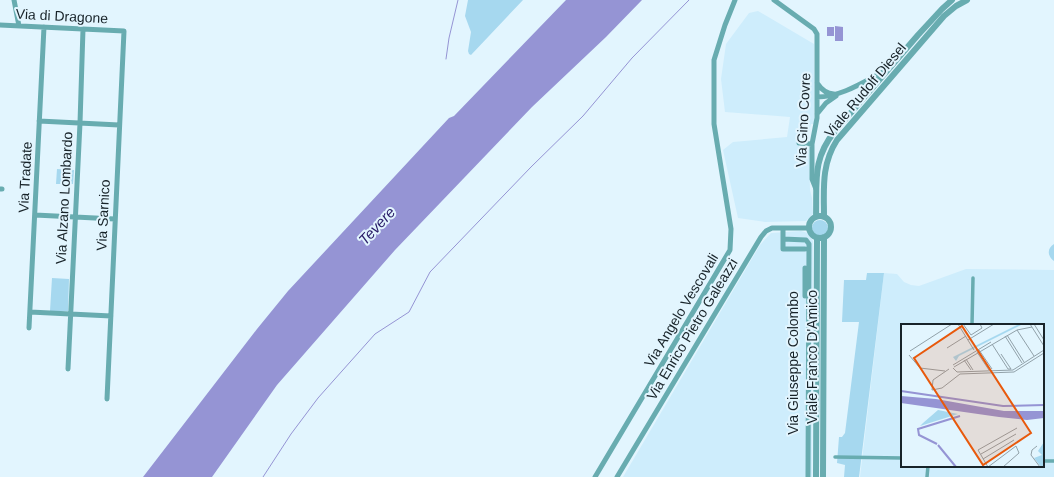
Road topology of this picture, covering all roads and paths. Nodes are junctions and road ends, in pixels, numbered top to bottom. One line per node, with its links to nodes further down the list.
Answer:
1 (14, 0): 7 (street)
2 (735, 0): 45 (street, Via Angelo Vescovali)
3 (774, 0): 12 (street, Via Gino Covre)
4 (952, 0): 11 (street, Viale Rudolf Diesel)
5 (967, 0): 25 (street, Viale Rudolf Diesel)
6 (0, 25): 7 (street, Via di Dragone)
7 (19, 26): 8 (street, Via di Dragone)
8 (44, 27): 9 (street, Via di Dragone); 16 (street, Via Tradate)
9 (83, 29): 10 (street, Via di Dragone); 17 (street, Via Alzano Lombardo)
10 (124, 31): 18 (street, Via Sarnico)
11 (888, 70): 13 (street); 21 (street, Viale Rudolf Diesel)
12 (817, 83): 13 (street); 14 (street, Via Gino Covre)
13 (840, 94): 14 (street); 15 (street)
14 (817, 97): 15 (street, Via Gino Covre)
15 (817, 115): 20 (street, Via Gino Covre)
16 (39, 121): 17 (street); 22 (street, Via Tradate)
17 (80, 123): 18 (street); 23 (street, Via Alzano Lombardo)
18 (119, 125): 26 (street, Via Sarnico)
19 (799, 143): 20 (street)
20 (812, 144): 21 (street, Via Gino Covre)
21 (816, 192): 24 (street, Viale Rudolf Diesel)
22 (35, 215): 23 (street); 35 (street, Via Tradate)
23 (76, 216): 26 (street); 36 (street, Via Alzano Lombardo)
24 (816, 217): 25 (street); 28 (street)
25 (824, 217): 29 (street)
26 (115, 219): 37 (street, Via Sarnico)
27 (783, 228): 28 (street, Via Enrico Pietro Galeazzi); 31 (street); 46 (street, Via Enrico Pietro Galeazzi)
28 (809, 228): 30 (street)
29 (824, 237): 30 (street); 49 (street, Viale Franco D'Amico)
30 (817, 238): 48 (street, Viale Franco D'Amico)
31 (783, 240): 32 (street); 33 (street)
32 (806, 240): 33 (street, Via Giuseppe Colombo); 47 (street, Via Giuseppe Colombo)
33 (805, 249): 47 (street, Via Giuseppe Colombo)
34 (973, 278): 38 (street)
35 (30, 312): 36 (street); 39 (street, Via Tradate)
36 (71, 314): 37 (street); 40 (street, Via Alzano Lombardo)
37 (111, 316): 41 (street, Via Sarnico)
38 (972, 324)
39 (29, 328)
40 (68, 369)
41 (107, 399)
42 (835, 457): 43 (street)
43 (901, 458)
44 (928, 467): 50 (street)
45 (595, 477)
46 (617, 477)
47 (806, 477)
48 (816, 477)
49 (823, 477)
50 (927, 477)

